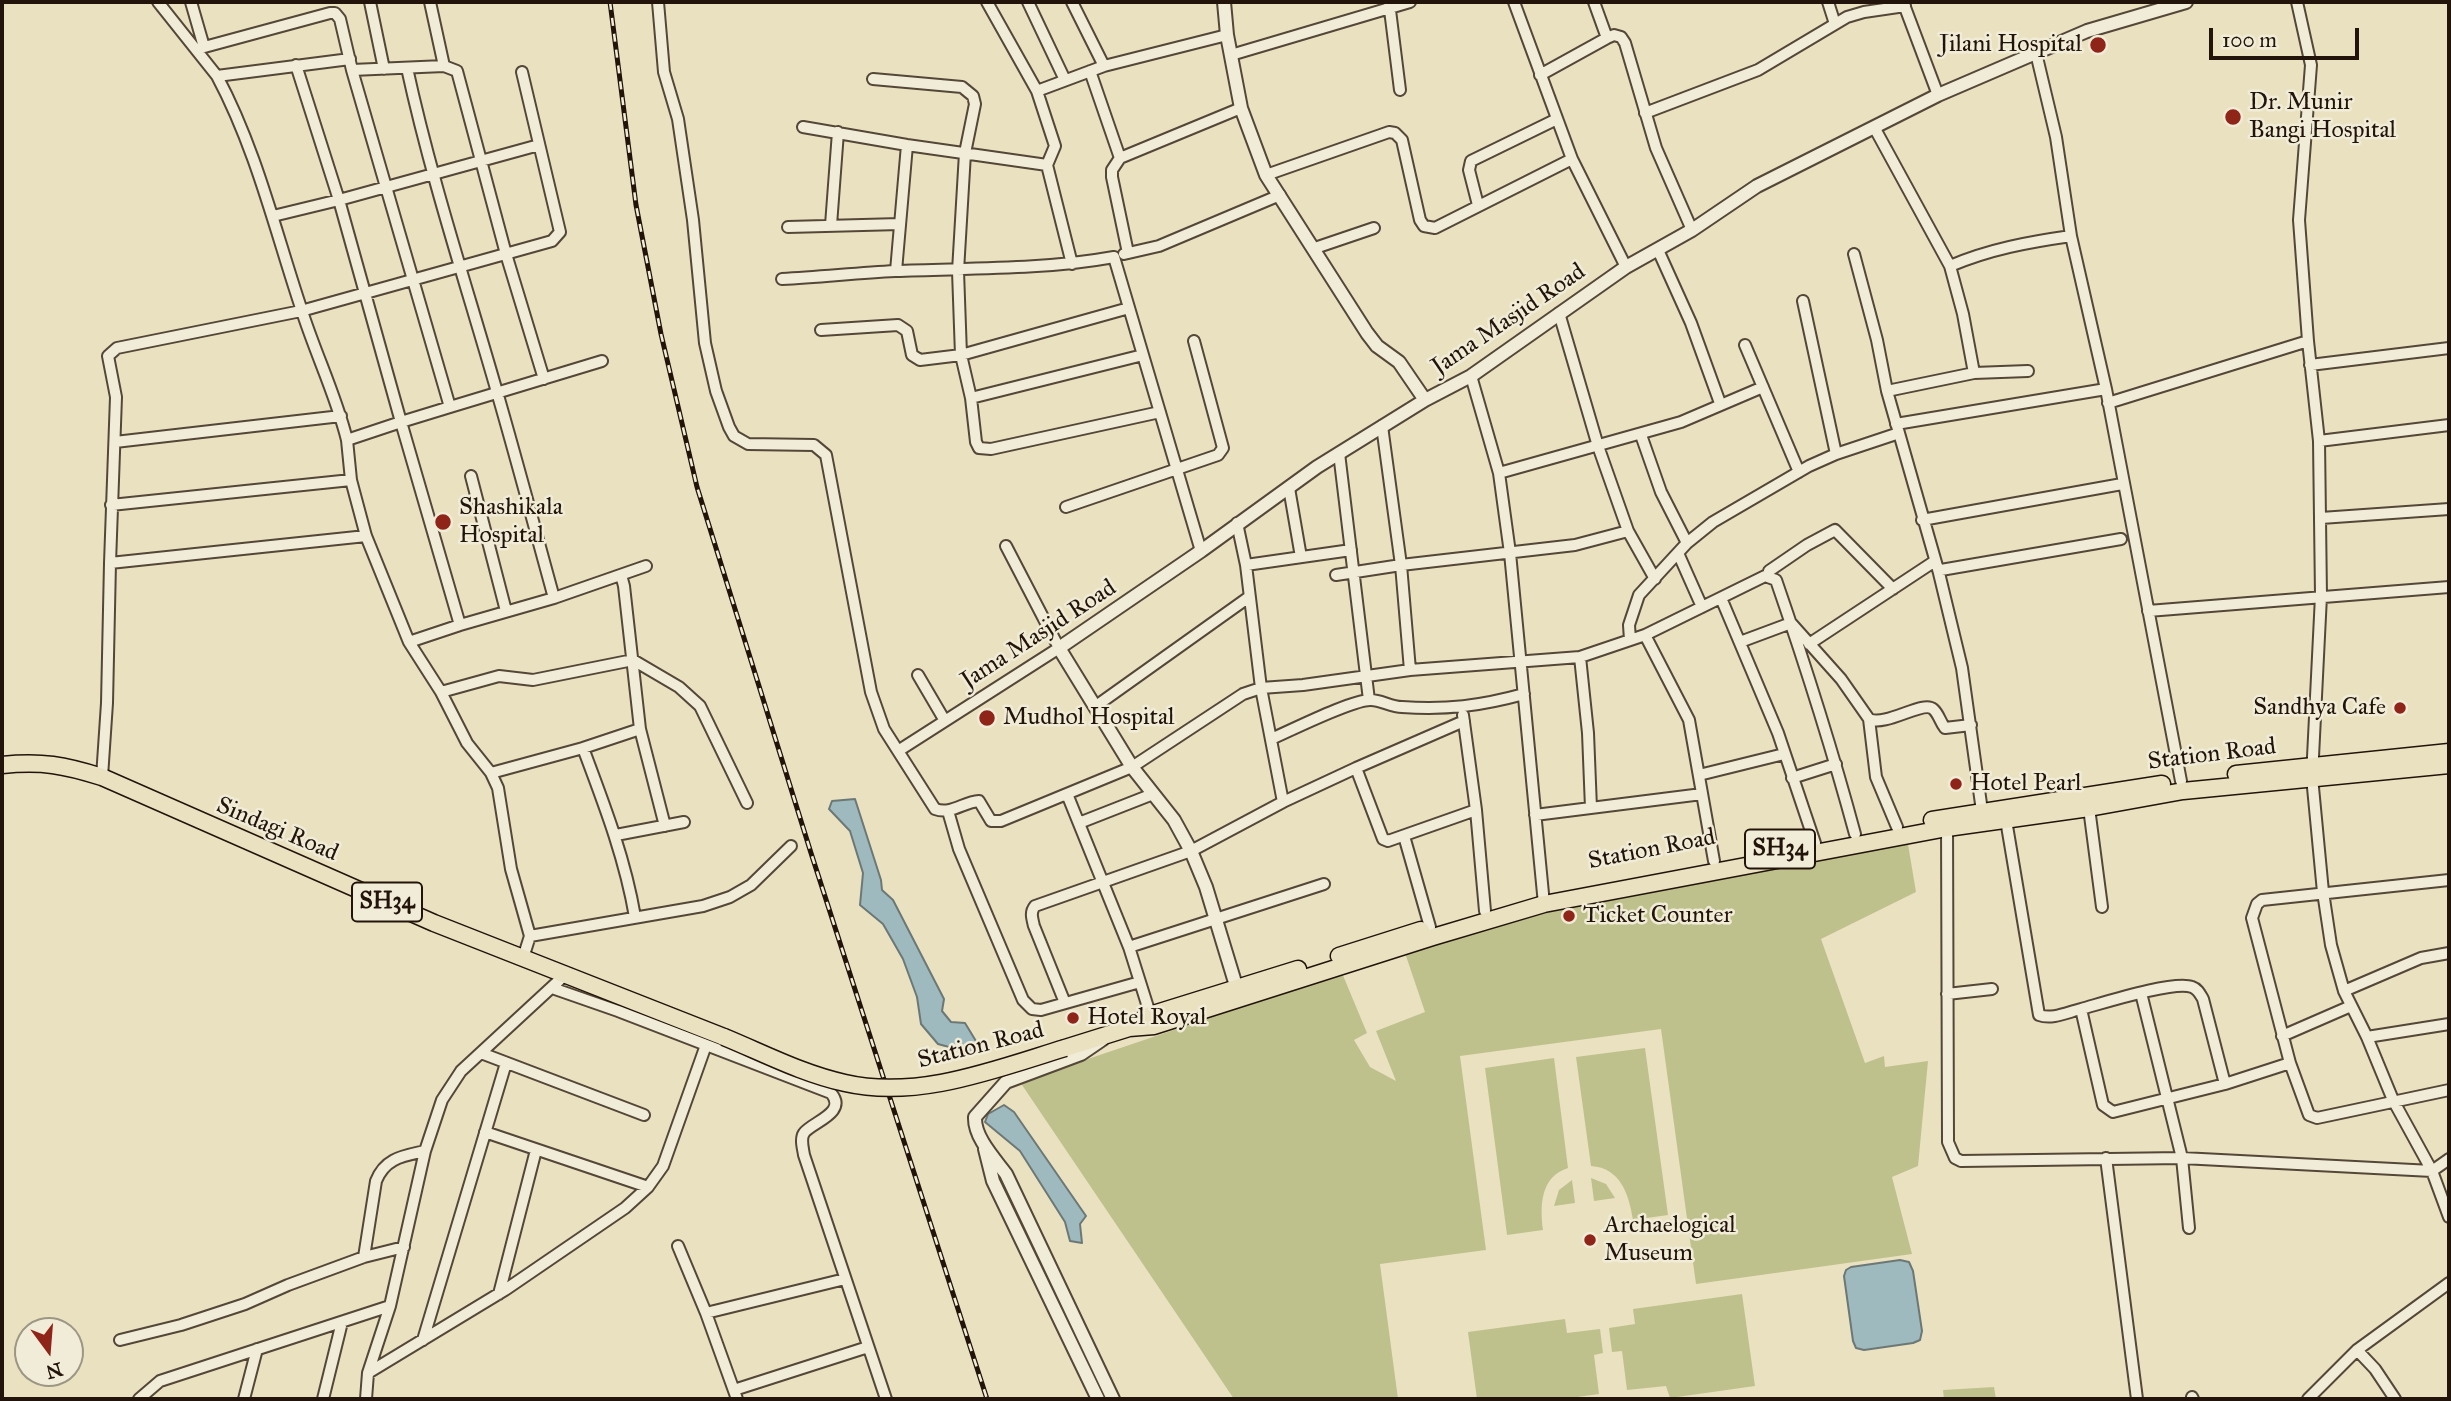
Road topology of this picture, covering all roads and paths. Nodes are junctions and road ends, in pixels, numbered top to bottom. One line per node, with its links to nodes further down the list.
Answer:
1 (158, 2): 21 (street)
2 (191, 2): 21 (street)
3 (370, 2): 29 (street)
4 (430, 2): 26 (street)
5 (658, 2): 189 (street)
6 (988, 2): 37 (street)
7 (1028, 2): 35 (street)
8 (1072, 2): 27 (street)
9 (1224, 2): 19 (street)
10 (1410, 2): 17 (street)
11 (1514, 2): 32 (street)
12 (1594, 2): 20 (street)
13 (1828, 2): 18 (street)
14 (2186, 2): 22 (street, Jama Masjid Road)
15 (2297, 2): 86 (street)
16 (1904, 4): 18 (street); 38 (street)
17 (1389, 5): 23 (street); 36 (street)
18 (1835, 24): 40 (street)
19 (1227, 34): 23 (street); 27 (street)
20 (1607, 38): 32 (street); 40 (street)
21 (201, 48): 25 (street); 33 (street)
22 (2036, 53): 38 (street, Jama Masjid Road); 64 (street)
23 (1231, 55): 39 (street)
24 (296, 65): 25 (street); 33 (street); 56 (street)
25 (351, 65): 29 (street); 54 (street)
26 (444, 66): 28 (street); 50 (street)
27 (1104, 66): 30 (street)
28 (407, 68): 29 (street); 52 (street)
29 (384, 69)
30 (1090, 71): 35 (street); 48 (street)
31 (522, 72): 45 (street)
32 (1540, 75): 41 (street)
33 (217, 76): 58 (street)
34 (873, 79): 47 (street)
35 (1065, 80): 37 (street)
36 (1400, 90)
37 (1037, 91): 51 (street)
38 (1938, 95): 43 (street, Jama Masjid Road)
39 (1241, 108): 48 (street); 53 (street)
40 (1645, 113): 63 (street)
41 (1557, 119): 49 (street); 57 (street)
42 (803, 127): 44 (street)
43 (1874, 127): 63 (street, Jama Masjid Road); 72 (street)
44 (838, 132): 46 (street); 60 (street)
45 (539, 145): 50 (street); 68 (street)
46 (906, 145): 47 (street); 59 (street)
47 (965, 153): 51 (street); 76 (street)
48 (1121, 158): 67 (street)
49 (1572, 159): 57 (street); 73 (street)
50 (480, 160): 52 (street); 68 (street)
51 (1046, 165): 71 (street)
52 (433, 173): 54 (street); 74 (street)
53 (1266, 175): 55 (street); 57 (street)
54 (386, 186): 56 (street); 78 (street)
55 (1280, 195): 65 (street); 67 (street)
56 (339, 200): 58 (street); 79 (street)
57 (1478, 205)
58 (273, 216): 82 (street)
59 (900, 224): 60 (street); 75 (street)
60 (831, 225): 61 (street)
61 (788, 227)
62 (1374, 228): 65 (street)
63 (1692, 230): 66 (street, Jama Masjid Road)
64 (2071, 236): 72 (street); 98 (street)
65 (1314, 248): 102 (street)
66 (1658, 250): 73 (street, Jama Masjid Road); 103 (street)
67 (1128, 253): 70 (street)
68 (506, 254): 74 (street); 96 (street)
69 (1854, 254): 100 (street)
70 (1114, 257): 71 (street); 81 (street)
71 (1072, 264): 76 (street)
72 (1950, 266): 94 (street)
73 (1626, 267): 83 (street, Jama Masjid Road)
74 (459, 268): 78 (street); 99 (street)
75 (896, 271): 76 (street); 77 (street)
76 (958, 271): 89 (street)
77 (782, 279)
78 (413, 281): 79 (street); 105 (street)
79 (365, 292): 82 (street); 108 (street)
80 (1803, 301): 118 (street)
81 (1129, 308): 89 (street); 90 (street)
82 (301, 311): 107 (street); 114 (street)
83 (1559, 313): 95 (street, Jama Masjid Road); 116 (street)
84 (821, 330): 89 (street)
85 (1194, 341): 119 (street)
86 (2308, 341): 92 (street); 104 (street)
87 (1745, 345): 97 (street)
88 (2449, 348): 92 (street)
89 (961, 355): 101 (street)
90 (1143, 355): 101 (street); 106 (street)
91 (602, 361): 96 (street)
92 (2310, 365): 115 (street)
93 (2028, 371): 94 (street)
94 (1974, 373): 100 (street)
95 (1471, 376): 102 (street, Jama Masjid Road); 121 (street)
96 (544, 379): 99 (street)
97 (1763, 387): 103 (street); 120 (street)
98 (2106, 389): 104 (street); 111 (street)
99 (497, 391): 105 (street); 157 (street)
100 (1887, 391): 111 (street)
101 (971, 398): 106 (street)
102 (1425, 400): 110 (street, Jama Masjid Road)
103 (1720, 403): 112 (street)
104 (2108, 403): 124 (street)
105 (450, 407): 108 (street)
106 (1160, 412): 119 (street)
107 (341, 416): 113 (street); 114 (street)
108 (401, 422): 113 (street); 163 (street)
109 (2449, 425): 115 (street)
110 (1382, 426): 117 (street, Jama Masjid Road); 145 (street)
111 (1897, 428): 118 (street); 130 (street)
112 (1641, 435): 116 (street); 135 (street)
113 (347, 440): 123 (street)
114 (115, 442): 126 (street)
115 (2319, 442): 129 (street)
116 (1598, 446): 121 (street); 132 (street)
117 (1339, 453): 125 (street, Jama Masjid Road); 137 (street)
118 (1836, 454): 120 (street)
119 (1177, 470): 127 (street); 138 (street)
120 (1799, 472): 135 (street)
121 (1499, 473): 139 (street)
122 (471, 477): 160 (street)
123 (351, 480): 126 (street); 133 (street)
124 (2122, 484): 130 (street); 161 (street)
125 (1289, 488): 131 (street, Jama Masjid Road); 141 (street)
126 (111, 505): 143 (street)
127 (1066, 507)
128 (2449, 509): 129 (street)
129 (2321, 519): 155 (street)
130 (1922, 520): 142 (street)
131 (1237, 523): 138 (street, Jama Masjid Road); 144 (street)
132 (1628, 531): 139 (street); 152 (street)
133 (366, 536): 143 (street); 166 (street)
134 (2121, 539): 149 (street)
135 (1687, 543): 140 (street)
136 (1006, 545): 169 (street)
137 (1350, 550): 141 (street); 148 (street)
138 (1201, 551): 169 (street, Jama Masjid Road)
139 (1510, 554): 145 (street); 172 (street)
140 (1678, 554): 152 (street); 159 (street)
141 (1301, 557): 144 (street)
142 (1935, 561): 149 (street); 154 (street)
143 (110, 563): 200 (street)
144 (1246, 565): 156 (street)
145 (1401, 565): 148 (street); 173 (street)
146 (646, 566): 150 (street)
147 (1769, 571): 154 (street)
148 (1353, 573): 151 (street); 175 (street)
149 (1939, 573): 185 (street)
150 (621, 575): 157 (street); 171 (street)
151 (1336, 575)
152 (1655, 579): 165 (street)
153 (2449, 587): 155 (street)
154 (1893, 589): 168 (street)
155 (2321, 596): 161 (street); 197 (street)
156 (1249, 597): 176 (street); 180 (street)
157 (554, 598): 160 (street)
158 (1721, 598): 159 (street); 162 (street); 167 (street)
159 (1702, 607): 164 (street)
160 (506, 611): 163 (street)
161 (2148, 611): 202 (street)
162 (1791, 623): 167 (street); 168 (street); 192 (street)
163 (460, 625): 166 (street)
164 (1645, 635): 165 (street); 199 (street)
165 (1630, 640): 170 (street)
166 (409, 642): 177 (street)
167 (1740, 642): 191 (street)
168 (1809, 644): 182 (street)
169 (1059, 648): 180 (street); 183 (street, Jama Masjid Road)
170 (1580, 657): 172 (street); 209 (street)
171 (633, 660): 177 (street); 186 (street); 207 (street)
172 (1520, 660): 173 (street); 178 (street)
173 (1410, 670): 175 (street)
174 (918, 675): 183 (street)
175 (1366, 676): 176 (street); 179 (street)
176 (1261, 688): 187 (street); 195 (street)
177 (441, 692): 198 (street)
178 (1524, 694): 181 (street); 213 (street)
179 (1369, 699): 181 (street); 187 (street)
180 (1096, 706): 195 (street)
181 (1462, 708): 184 (street)
182 (1869, 719): 185 (street); 219 (street)
183 (945, 721): 189 (street, Jama Masjid Road)
184 (1464, 721): 196 (street); 210 (street)
185 (1971, 725): 212 (street)
186 (640, 729): 188 (street); 218 (street)
187 (1270, 734): 206 (street)
188 (583, 748): 198 (street); 221 (street)
189 (898, 751): 211 (street)
190 (2449, 752): 197 (main road, Station Road / SH34)
191 (1784, 754): 199 (street); 201 (street)
192 (1836, 764): 201 (street); 220 (street)
193 (2, 765): 200 (main road, Sindagi Road / SH34)
194 (2449, 765): 197 (main road, Station Road / SH34)
195 (1132, 767): 203 (street); 204 (street)
196 (1356, 768): 206 (street); 222 (street)
197 (2312, 771): 202 (main road, Station Road / SH34); 208 (main road, Station Road / SH34); 230 (street)
198 (491, 773): 237 (street)
199 (1699, 775): 205 (street)
200 (102, 777): 240 (main road, Sindagi Road / SH34)
201 (1792, 778): 223 (street)
202 (2181, 781): 212 (main road, Station Road / SH34)
203 (1066, 794): 211 (street); 216 (street)
204 (1153, 794): 216 (street); 225 (street)
205 (1702, 794): 209 (street); 226 (street)
206 (1283, 802): 225 (street)
207 (747, 803)
208 (2089, 807): 214 (main road, Station Road / SH34); 232 (street)
209 (1591, 808): 213 (street)
210 (1476, 810): 222 (street); 233 (street)
211 (948, 811): 249 (street)
212 (1982, 811): 217 (main road, Station Road / SH34)
213 (1535, 815): 231 (street)
214 (2006, 820): 217 (main road, Station Road / SH34); 251 (street)
215 (684, 822): 218 (street)
216 (1079, 823): 228 (street)
217 (1947, 823): 219 (main road, Station Road / SH34); 231 (main road, Station Road / SH34); 248 (street)
218 (665, 826): 221 (street)
219 (1897, 827): 220 (main road, Station Road / SH34)
220 (1856, 834): 223 (main road, Station Road / SH34)
221 (616, 835): 234 (street)
222 (1404, 836): 236 (street)
223 (1815, 844): 226 (main road, Station Road / SH34)
224 (791, 846): 234 (street)
225 (1191, 851): 228 (street); 235 (street)
226 (1714, 861): 231 (main road, Station Road / SH34)
227 (2449, 880): 230 (street)
228 (1103, 881): 238 (street); 249 (street)
229 (1324, 884): 235 (street)
230 (2323, 892): 246 (street); 255 (street)
231 (1544, 899): 233 (main road, Station Road / SH34); 252 (main road, Station Road / SH34)
232 (2102, 907)
233 (1485, 911): 236 (main road, Station Road / SH34)
234 (635, 917): 237 (street)
235 (1217, 919): 238 (street); 244 (street)
236 (1430, 927): 244 (main road, Station Road / SH34)
237 (530, 936): 240 (street)
238 (1129, 947): 242 (street)
239 (2449, 953): 246 (street)
240 (523, 958): 241 (main road, Sindagi Road / SH34)
241 (566, 974): 243 (street); 256 (main road, Sindagi Road / SH34)
242 (1140, 982): 249 (street); 252 (street)
243 (552, 988): 258 (street); 259 (street)
244 (1237, 989): 252 (main road, Station Road / SH34)
245 (1993, 989): 248 (street)
246 (2344, 991): 250 (street)
247 (2141, 993): 251 (street); 262 (street); 264 (street)
248 (1947, 994): 271 (street)
249 (1065, 1003)
250 (2351, 1006): 255 (street); 257 (street)
251 (2081, 1009): 264 (street)
252 (1152, 1021): 254 (main road, Station Road / SH34)
253 (2449, 1024): 257 (street)
254 (1109, 1035): 256 (main road, Station Road / SH34, bridge); 268 (street)
255 (2282, 1036): 261 (street)
256 (724, 1037)
257 (2367, 1037): 265 (street)
258 (706, 1045): 275 (street); 281 (street)
259 (481, 1053): 260 (street); 270 (street)
260 (506, 1063): 266 (street); 267 (street)
261 (2290, 1063): 262 (street); 265 (street)
262 (2225, 1084): 264 (street)
263 (2449, 1090): 265 (street)
264 (2168, 1098): 272 (street)
265 (2393, 1100): 274 (street)
266 (645, 1115)
267 (485, 1132): 269 (street); 288 (street)
268 (983, 1142): 299 (street); 300 (street)
269 (536, 1150): 275 (street); 283 (street)
270 (425, 1151): 279 (street); 280 (street)
271 (2106, 1158): 272 (street); 301 (street)
272 (2182, 1158): 274 (street); 277 (street)
273 (2449, 1159): 274 (street)
274 (2432, 1171): 276 (street)
275 (648, 1187): 283 (street)
276 (2449, 1217)
277 (2189, 1228)
278 (678, 1246): 285 (street)
279 (404, 1247): 280 (street); 284 (street)
280 (364, 1257): 287 (street)
281 (845, 1279): 285 (street); 289 (street)
282 (2449, 1283): 291 (street)
283 (499, 1294): 288 (street)
284 (390, 1306): 286 (street); 292 (street)
285 (706, 1313): 293 (street)
286 (342, 1322): 290 (street); 296 (street)
287 (120, 1340)
288 (423, 1340): 292 (street)
289 (868, 1347): 293 (street); 298 (street)
290 (257, 1349): 294 (street); 295 (street)
291 (2357, 1350): 302 (street); 303 (street)
292 (368, 1373): 297 (street)
293 (735, 1395)
294 (139, 1399)
295 (244, 1399)
296 (323, 1399)
297 (366, 1399)
298 (886, 1399)
299 (1098, 1399)
300 (1113, 1399)
301 (2137, 1399)
302 (2308, 1399)
303 (2395, 1399)

